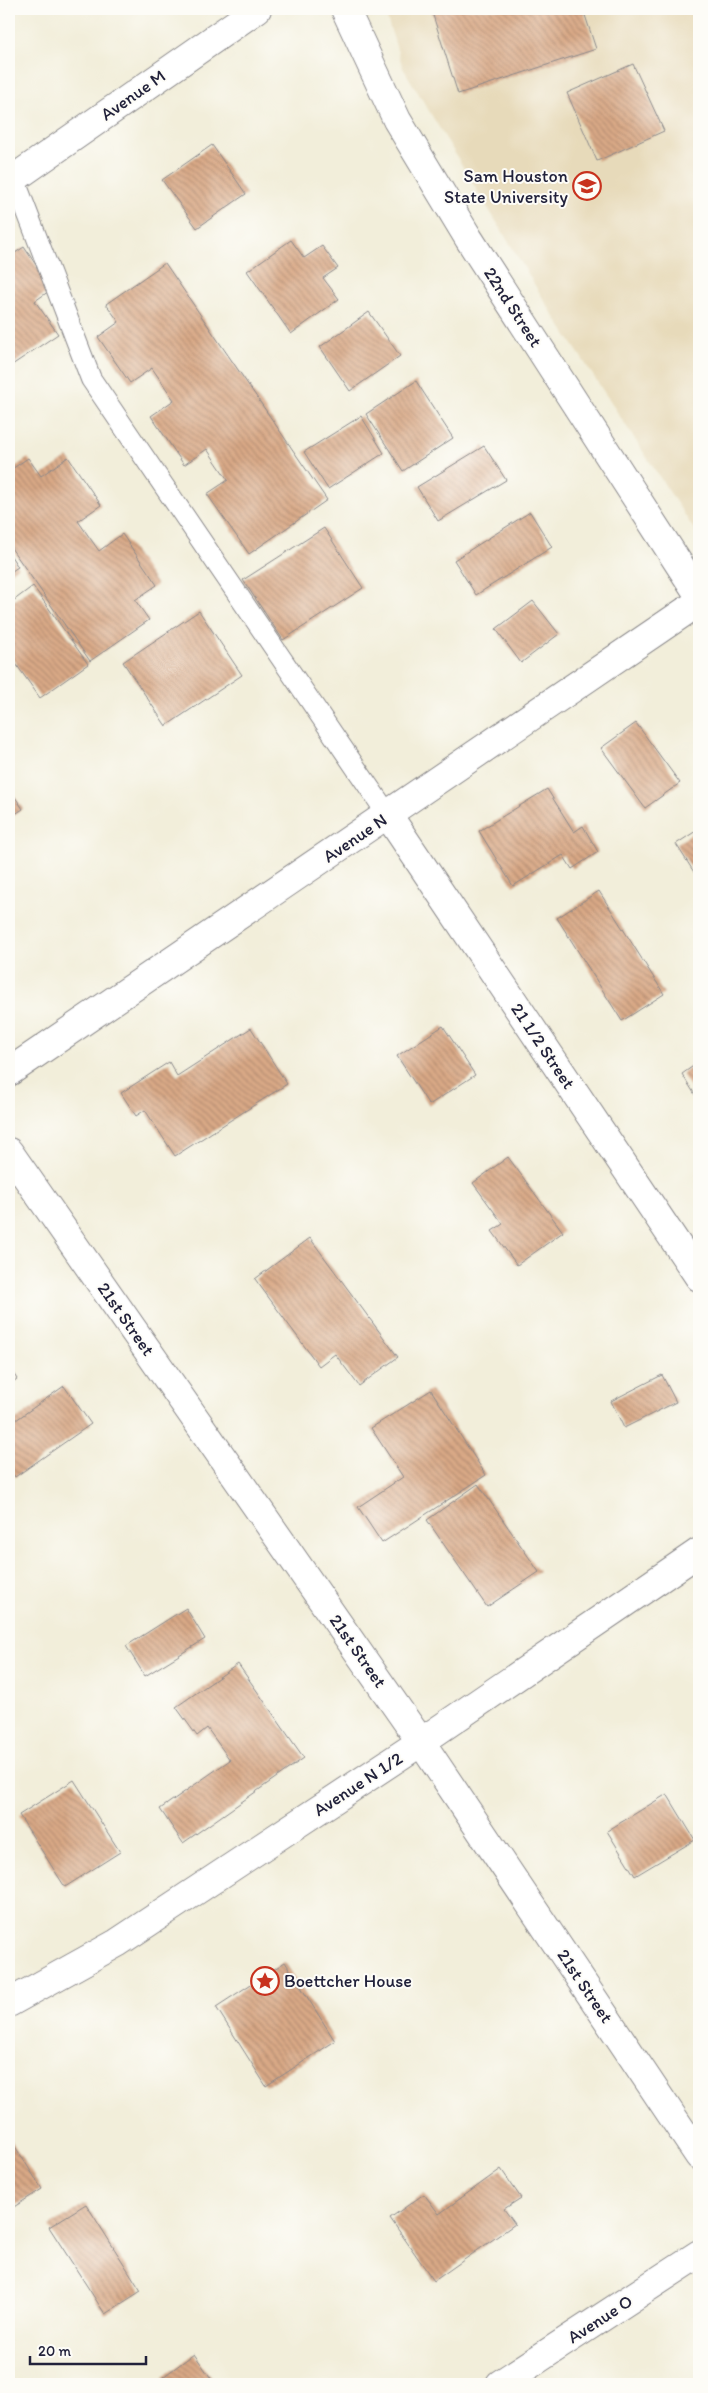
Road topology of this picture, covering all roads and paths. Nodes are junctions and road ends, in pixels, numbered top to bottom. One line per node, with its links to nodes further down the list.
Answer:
1 (257, 9): 3 (street, Avenue M)
2 (346, 9): 4 (street, 22nd Street)
3 (11, 180): 6 (lane)
4 (699, 595)
5 (699, 602): 6 (street, Avenue N)
6 (388, 815): 7 (street, Avenue N); 9 (street, 21 1/2 Street)
7 (9, 1072)
8 (9, 1152): 11 (street, 21st Street)
9 (699, 1277)
10 (699, 1552): 11 (street, Avenue N 1/2)
11 (421, 1742): 12 (street, Avenue N 1/2); 13 (street, 21st Street)
12 (9, 2003)
13 (699, 2156)
14 (699, 2254): 15 (street, Avenue O)
15 (500, 2384)

